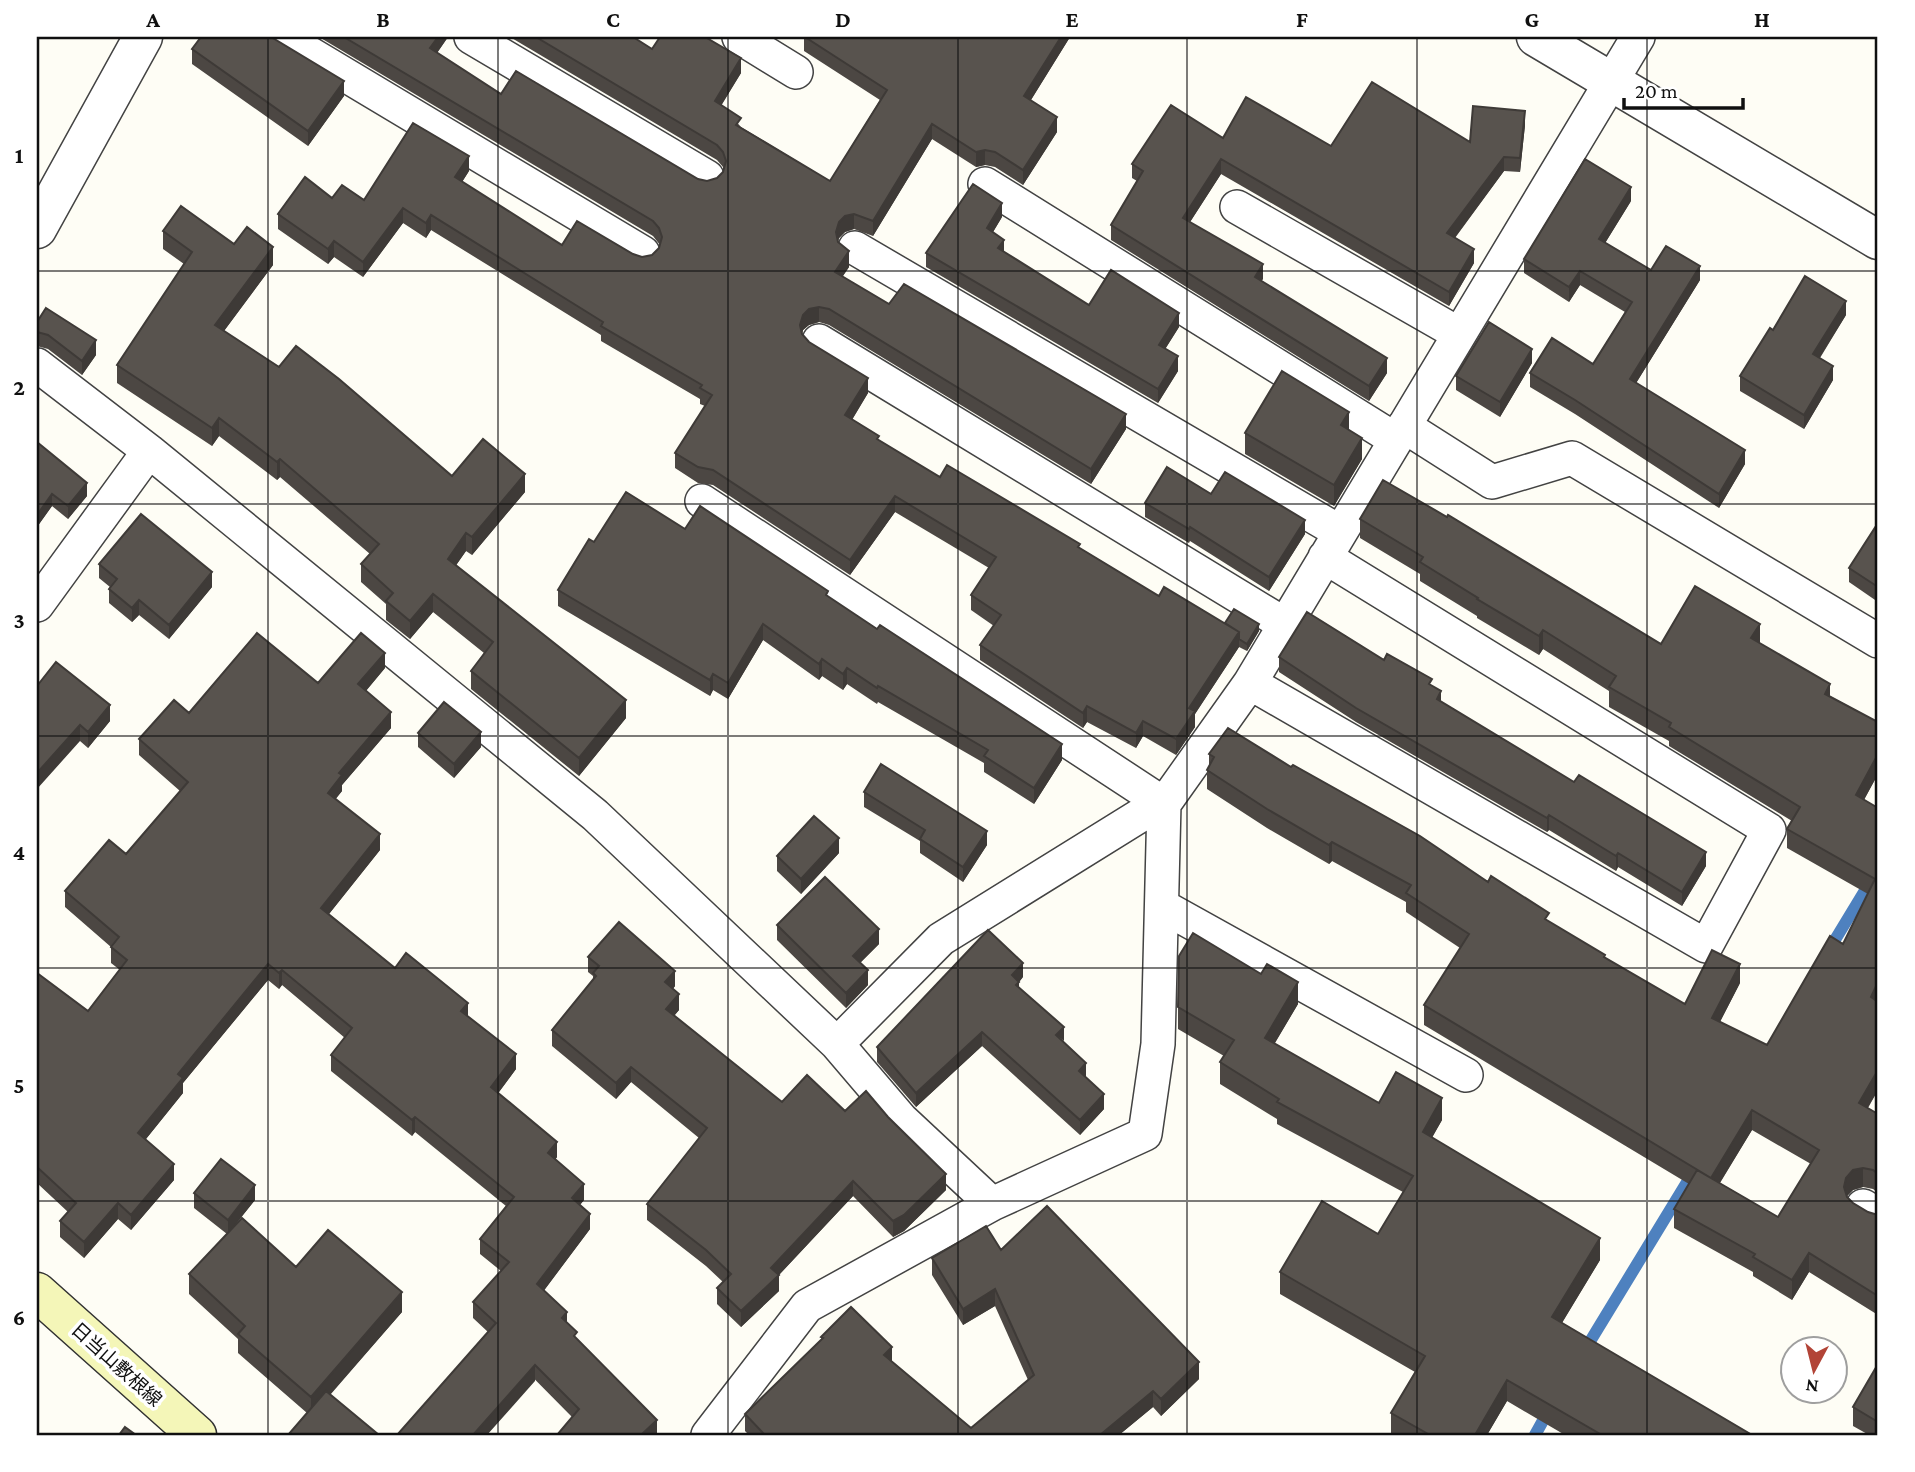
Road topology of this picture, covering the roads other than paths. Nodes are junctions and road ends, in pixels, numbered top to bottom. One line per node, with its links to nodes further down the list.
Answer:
1 (144, 37): 12 (street)
2 (282, 37): 15 (street)
3 (471, 37): 9 (street)
4 (739, 37): 7 (street)
5 (1536, 37): 8 (street)
6 (1638, 37): 8 (street)
7 (796, 72)
8 (1612, 81): 13 (street); 16 (street)
9 (707, 177)
10 (985, 184): 19 (street)
11 (1237, 207): 16 (street)
12 (37, 229)
13 (1878, 240)
14 (855, 248): 22 (street)
15 (643, 253)
16 (1459, 334): 19 (street)
17 (819, 341): 24 (street)
18 (37, 365): 20 (street)
19 (1400, 433): 22 (street); 25 (street)
20 (149, 451): 23 (street); 29 (street)
21 (702, 501): 27 (street)
22 (1333, 544): 24 (street); 26 (street)
23 (37, 605)
24 (1284, 624): 26 (street)
25 (1878, 641)
26 (1250, 682): 27 (street)
27 (1164, 804): 28 (street); 29 (street)
28 (1162, 906): 30 (street); 31 (street)
29 (837, 1044): 31 (street)
30 (1466, 1075)
31 (992, 1204): 34 (street)
32 (37, 1292): 33 (main road, 日当山敷根線)
33 (197, 1435)
34 (708, 1435)

